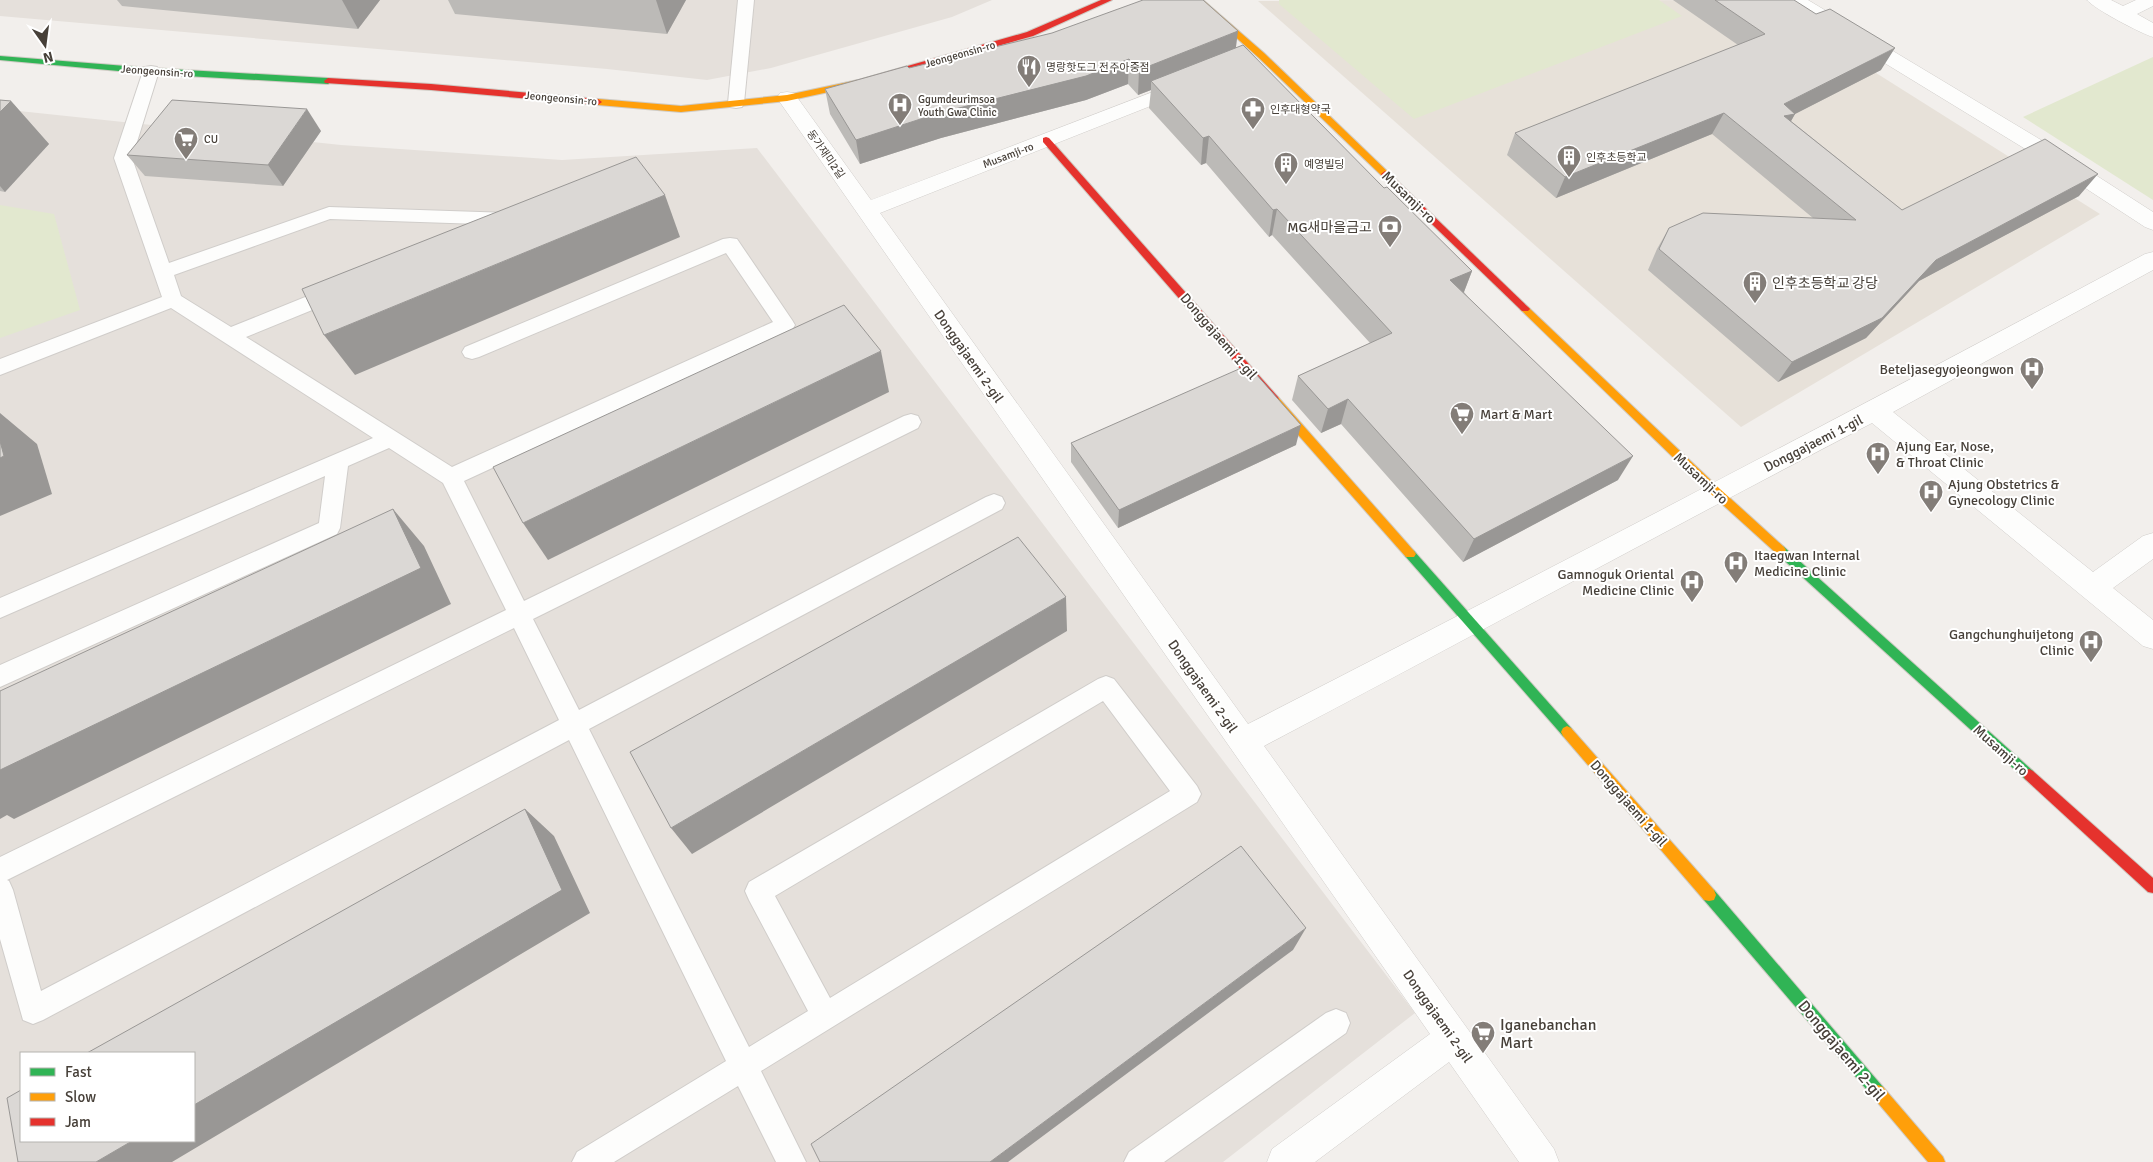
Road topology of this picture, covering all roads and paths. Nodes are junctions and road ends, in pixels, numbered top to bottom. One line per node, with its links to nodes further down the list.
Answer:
1 (746, 0): 13 (lane)
2 (1108, 0): 12 (street, Jeongeonsin-ro)
3 (1198, 0): 30 (street, Musamji-ro)
4 (1795, 0): 16 (street)
5 (2096, 0): 7 (street)
6 (2151, 0): 7 (street)
7 (2122, 14): 8 (street)
8 (2153, 31)
9 (0, 58): 10 (street, Jeongeonsin-ro)
10 (151, 71): 13 (street, Jeongeonsin-ro); 19 (lane)
11 (1199, 80): 14 (street, Musamji-ro)
12 (786, 98): 13 (street, Jeongeonsin-ro); 15 (street, 동가재미2길)
13 (736, 103)
14 (1046, 140): 15 (street, Musamji-ro); 36 (street, Donggajaemi 1-gil)
15 (866, 210): 40 (street, Donggajaemi 2-gil)
16 (2153, 222)
17 (481, 234): 19 (lane)
18 (2153, 260): 25 (street, Donggajaemi 1-gil)
19 (163, 272): 21 (lane)
20 (355, 285): 22 (lane)
21 (172, 300): 22 (lane); 24 (lane)
22 (229, 336): 27 (lane)
23 (472, 352): 29 (lane)
24 (0, 367)
25 (1874, 411): 30 (street, Donggajaemi 1-gil); 33 (street)
26 (911, 422): 35 (lane)
27 (390, 439): 28 (lane); 29 (lane)
28 (338, 462): 34 (lane); 38 (lane)
29 (451, 477): 35 (lane)
30 (1716, 492): 36 (street, Donggajaemi 1-gil); 42 (street, Musamji-ro)
31 (994, 503): 39 (lane)
32 (2153, 544): 33 (street)
33 (2092, 588): 37 (street)
34 (0, 608)
35 (519, 615): 39 (lane); 41 (lane)
36 (1471, 623): 40 (street, Donggajaemi 1-gil); 44 (street, Donggajaemi 1-gil)
37 (2153, 637)
38 (0, 676)
39 (574, 725): 43 (lane); 48 (lane)
40 (1242, 742): 47 (street, Donggajaemi 2-gil)
41 (0, 870)
42 (2153, 887)
43 (0, 890)
44 (1728, 916): 54 (street, Donggajaemi 2-gil)
45 (825, 1016): 45 (lane); 48 (lane)
46 (1336, 1023): 51 (lane)
47 (1453, 1038): 52 (street); 53 (street, Donggajaemi 2-gil)
48 (744, 1066): 49 (lane); 50 (lane)
49 (587, 1162)
50 (791, 1162)
51 (1139, 1162)
52 (1285, 1162)
53 (1541, 1162)
54 (1938, 1162)

